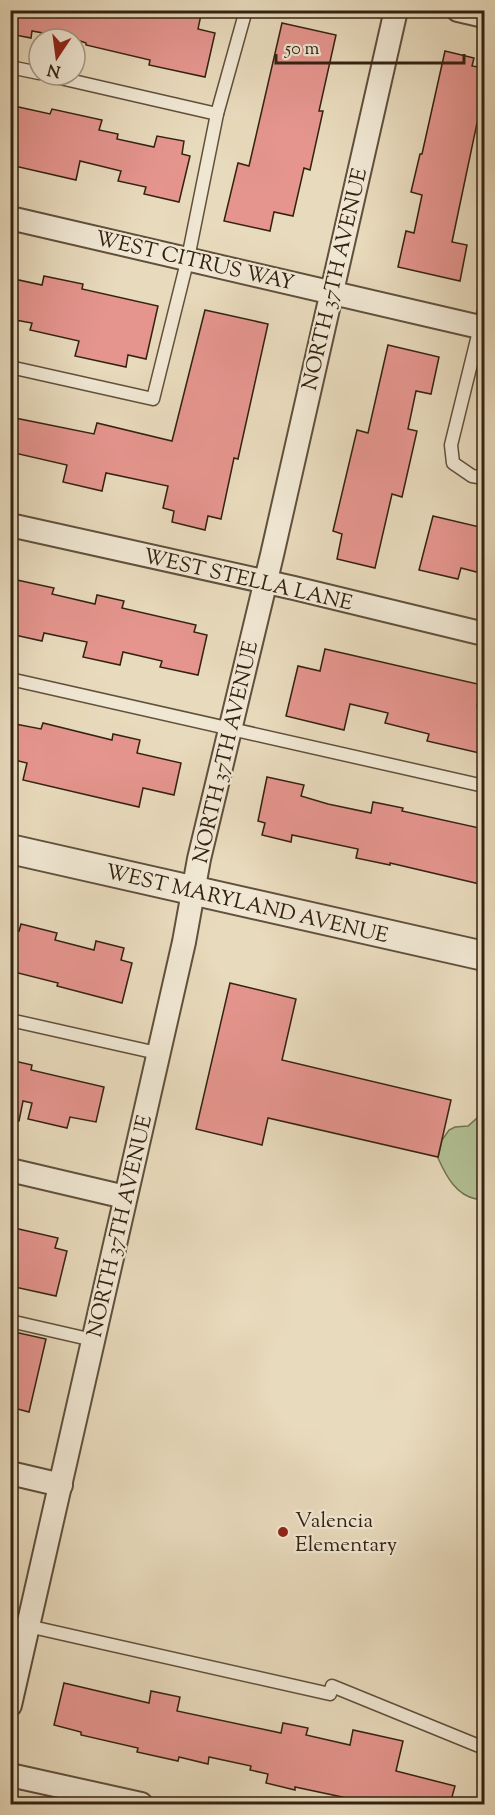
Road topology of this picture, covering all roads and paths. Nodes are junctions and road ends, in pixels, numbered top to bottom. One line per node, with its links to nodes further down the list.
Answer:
1 (246, 10): 8 (lane)
2 (396, 10): 11 (street, NORTH 37TH AVENUE)
3 (458, 10): 4 (street)
4 (484, 16)
5 (10, 67): 6 (lane)
6 (27, 71)
7 (87, 84): 8 (lane)
8 (217, 114): 10 (lane)
9 (10, 218): 10 (street, WEST CITRUS WAY)
10 (188, 258): 11 (street, WEST CITRUS WAY); 13 (lane)
11 (331, 292): 12 (street, WEST CITRUS WAY); 16 (street, NORTH 37TH AVENUE)
12 (483, 322): 14 (lane)
13 (10, 367)
14 (484, 478)
15 (10, 525): 16 (street, WEST STELLA LANE)
16 (265, 583): 17 (street, WEST STELLA LANE); 19 (street, NORTH 37TH AVENUE)
17 (484, 634)
18 (10, 679): 19 (lane)
19 (231, 729): 20 (lane); 22 (street, NORTH 37TH AVENUE)
20 (484, 786)
21 (10, 849): 22 (street, WEST MARYLAND AVENUE)
22 (193, 891): 23 (street, WEST MARYLAND AVENUE); 25 (street, NORTH 37TH AVENUE)
23 (484, 956)
24 (10, 1020): 25 (lane)
25 (157, 1053): 27 (street, NORTH 37TH AVENUE)
26 (10, 1170): 27 (street)
27 (125, 1197): 29 (street, NORTH 37TH AVENUE)
28 (10, 1321): 29 (lane)
29 (93, 1340): 31 (street, NORTH 37TH AVENUE)
30 (10, 1473): 31 (street)
31 (61, 1485): 32 (street, NORTH 37TH AVENUE)
32 (20, 1624): 33 (street, NORTH 37TH AVENUE); 34 (lane)
33 (10, 1705)
34 (484, 1748)
35 (10, 1775): 36 (street)
36 (141, 1804)

